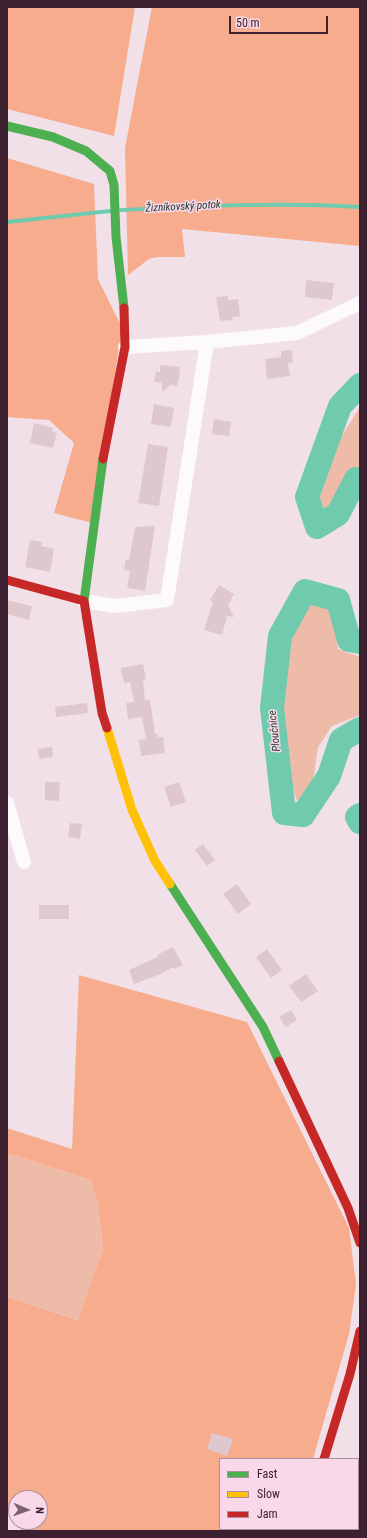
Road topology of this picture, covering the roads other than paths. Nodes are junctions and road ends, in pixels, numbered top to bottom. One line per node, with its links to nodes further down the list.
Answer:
1 (7, 126): 4 (street)
2 (360, 303): 3 (street)
3 (207, 342): 4 (street); 6 (street)
4 (125, 347): 6 (street)
5 (7, 580): 6 (street)
6 (84, 601): 9 (street)
7 (7, 803): 8 (street)
8 (24, 862)
9 (360, 1243)
10 (360, 1331): 11 (street)
11 (324, 1458)

